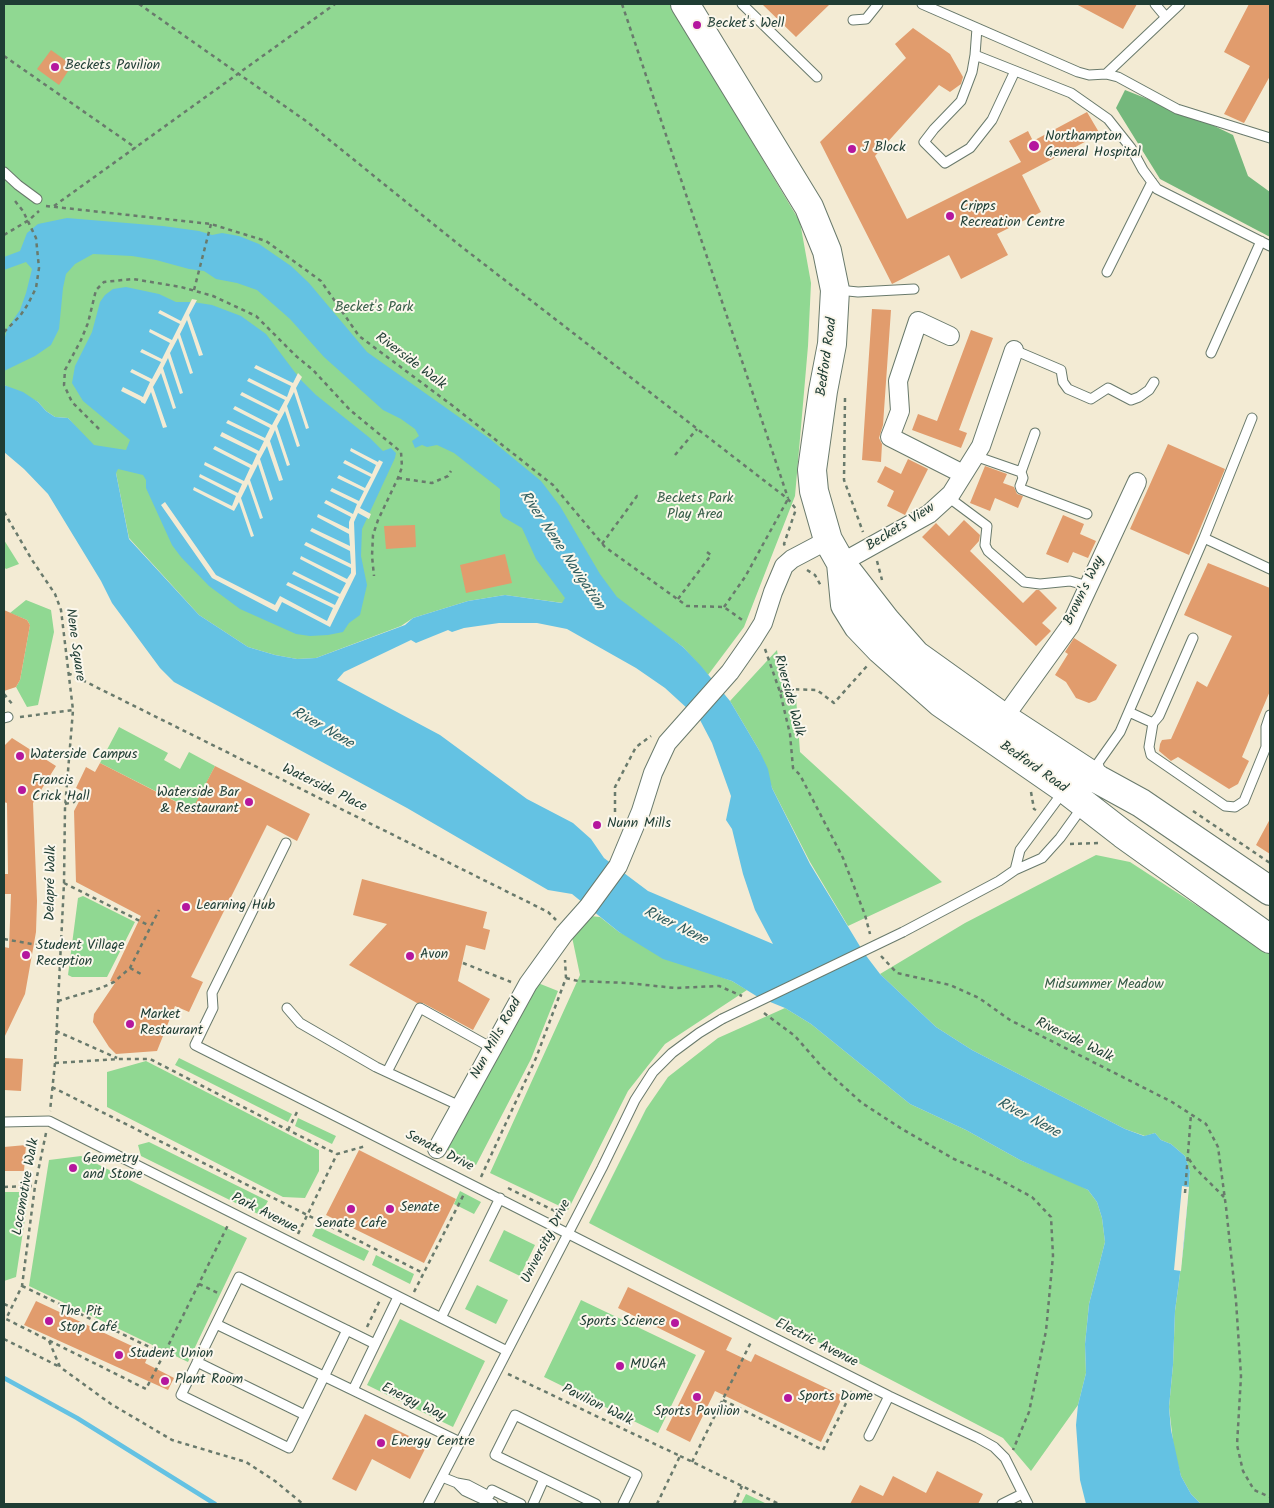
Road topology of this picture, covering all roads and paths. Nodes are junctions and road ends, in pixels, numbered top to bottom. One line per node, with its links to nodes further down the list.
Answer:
1 (139, 4): 16 (path)
2 (335, 4): 16 (path)
3 (622, 4): 53 (path)
4 (685, 4): 33 (main road, Bedford Road)
5 (742, 4): 18 (lane)
6 (878, 4): 11 (lane)
7 (922, 4): 12 (lane)
8 (1155, 4): 10 (lane)
9 (1178, 5): 10 (lane)
10 (1166, 16): 17 (lane)
11 (853, 20)
12 (977, 28): 13 (lane); 17 (lane)
13 (975, 55): 15 (lane); 15 (lane)
14 (4, 56): 20 (path)
15 (1015, 71): 22 (lane)
16 (239, 74): 20 (path); 42 (path)
17 (1106, 74): 19 (lane)
18 (817, 77)
19 (1270, 138)
20 (136, 148): 25 (path)
21 (4, 172): 23 (lane)
22 (1152, 182): 28 (lane); 30 (lane)
23 (37, 200)
24 (15, 201): 34 (path, bridge)
25 (52, 207): 26 (path, Riverside Walk); 27 (path)
26 (211, 224): 32 (path); 59 (path, Riverside Walk)
27 (4, 236)
28 (1261, 242): 29 (lane); 37 (lane)
29 (1270, 246)
30 (1108, 272)
31 (914, 289): 33 (lane)
32 (194, 290): 41 (path); 49 (path)
33 (835, 290): 61 (main road, Bedford Road)
34 (4, 332)
35 (950, 336): 48 (street)
36 (1014, 350): 38 (lane); 45 (street, Beckets View)
37 (1211, 353)
38 (1154, 382)
39 (845, 394): 57 (path)
40 (1252, 418): 58 (lane)
41 (100, 429)
42 (697, 429): 44 (path); 53 (path)
43 (1035, 433): 47 (lane)
44 (675, 455)
45 (975, 456): 47 (lane); 48 (street, Beckets View)
46 (451, 471): 49 (path)
47 (1021, 472): 55 (lane)
48 (963, 474): 52 (street, Beckets View)
49 (398, 478): 65 (path)
50 (1137, 482): 67 (street, Brown's Way)
51 (640, 497): 59 (path)
52 (948, 497): 61 (street, Beckets View); 67 (lane)
53 (788, 499): 60 (path); 69 (path)
54 (4, 512): 56 (path, Nene Square)
55 (1086, 514)
56 (5, 517): 74 (path, Nene Square)
57 (866, 538)
58 (1204, 538): 64 (lane); 77 (lane)
59 (602, 544): 68 (path, Riverside Walk)
60 (784, 544)
61 (835, 551): 81 (main road, Bedford Road); 82 (street, Beckets View)
62 (707, 552): 68 (path)
63 (876, 558): 66 (path)
64 (1270, 569)
65 (374, 576)
66 (884, 584)
67 (1088, 586): 81 (street, Brown's Way)
68 (678, 599): 69 (path, Riverside Walk)
69 (724, 607): 70 (path)
70 (749, 625)
71 (1193, 638): 80 (lane)
72 (765, 649): 75 (path, Riverside Walk)
73 (867, 665): 75 (path)
74 (68, 672): 76 (path, Nene Square); 96 (path, Waterside Place)
75 (780, 692): 99 (path, Riverside Walk)
76 (73, 710): 79 (path); 83 (path, Nene Square)
77 (1129, 712): 80 (lane); 84 (lane)
78 (1270, 715): 80 (lane)
79 (6, 718)
80 (1153, 723)
81 (997, 728): 84 (main road, Bedford Road)
82 (662, 737): 87 (path); 96 (street, Nun Mills Road)
83 (68, 766): 86 (path, Delapré Walk)
84 (1084, 783): 91 (lane); 91 (lane); 93 (main road, Bedford Road); 97 (main road, Bedford Road)
85 (80, 790): 86 (path)
86 (65, 804): 92 (path, Delapré Walk)
87 (615, 831)
88 (1105, 842): 90 (path)
89 (286, 843): 122 (lane, Senate Drive)
90 (1072, 846)
91 (1015, 870): 134 (lane, University Drive, bridge)
92 (64, 883): 95 (path); 100 (path, Delapré Walk)
93 (1270, 892)
94 (158, 910): 95 (path)
95 (150, 926): 103 (path)
96 (564, 934): 111 (street, Nun Mills Road)
97 (1269, 934)
98 (4, 939): 100 (path)
99 (872, 942)
100 (60, 949): 106 (path, Delapré Walk)
101 (875, 950): 117 (path, Riverside Walk)
102 (462, 963): 105 (path)
103 (130, 968): 104 (path); 106 (path)
104 (140, 974)
105 (516, 984)
106 (58, 1001): 110 (path, Delapré Walk)
107 (749, 1001): 125 (path)
108 (287, 1008): 114 (lane)
109 (764, 1012): 169 (path)
110 (56, 1031): 112 (path); 113 (path, Delapré Walk)
111 (492, 1048): 114 (lane); 116 (street, Nun Mills Road)
112 (117, 1059): 113 (path); 121 (path)
113 (55, 1063): 115 (path, Delapré Walk)
114 (387, 1072): 116 (lane)
115 (52, 1087): 118 (path, Delapré Walk); 133 (path)
116 (460, 1106): 122 (street, Nun Mills Road)
117 (1191, 1114): 123 (path); 131 (path, Riverside Walk)
118 (49, 1121): 119 (lane, Park Avenue); 124 (path, Locomotive Walk); 132 (lane, Park Avenue)
119 (4, 1122)
120 (372, 1144): 121 (path)
121 (337, 1154): 133 (path)
122 (434, 1156): 125 (lane, Senate Drive)
123 (1188, 1158): 129 (path); 131 (path)
124 (35, 1186): 126 (path); 139 (path, Locomotive Walk)
125 (477, 1186): 130 (lane, Senate Drive)
126 (4, 1187)
127 (507, 1187): 134 (path)
128 (466, 1191): 137 (path)
129 (1185, 1193)
130 (500, 1198): 135 (lane, Senate Drive); 146 (lane)
131 (1225, 1198): 176 (path, Riverside Walk)
132 (234, 1214): 136 (lane, Park Avenue); 138 (path)
133 (307, 1215): 136 (path); 137 (path)
134 (574, 1220): 135 (lane, University Drive)
135 (568, 1232): 149 (lane, Electric Avenue); 155 (lane, University Drive)
136 (293, 1244): 140 (lane, Park Avenue)
137 (423, 1273): 143 (path)
138 (199, 1284): 142 (path); 156 (path)
139 (22, 1286): 145 (path); 156 (path)
140 (385, 1290): 141 (lane, Park Avenue); 151 (path)
141 (398, 1297): 143 (lane, Park Avenue); 154 (lane)
142 (228, 1298): 148 (lane); 150 (lane)
143 (409, 1302): 146 (lane, Park Avenue)
144 (4, 1304): 145 (path)
145 (11, 1307): 147 (path)
146 (441, 1318): 155 (lane, Park Avenue)
147 (5, 1319): 153 (path)
148 (216, 1324): 157 (lane); 160 (lane, Energy Way)
149 (758, 1329): 161 (lane, Electric Avenue); 164 (path)
150 (347, 1330): 151 (lane); 160 (lane)
151 (362, 1337): 154 (lane)
152 (4, 1338): 158 (path)
153 (49, 1340): 156 (path); 158 (path)
154 (375, 1344): 162 (lane)
155 (507, 1351): 159 (lane, University Drive)
156 (164, 1354)
157 (197, 1362): 165 (lane); 165 (lane)
158 (60, 1367): 177 (path)
159 (498, 1369): 167 (lane, University Drive); 168 (path, Pavilion Walk)
160 (324, 1376): 162 (lane, Energy Way); 165 (lane)
161 (857, 1380): 163 (lane, Electric Avenue); 164 (path)
162 (353, 1390): 167 (lane, Energy Way)
163 (889, 1396): 166 (lane); 169 (lane, Electric Avenue)
164 (722, 1400): 170 (path)
165 (305, 1414)
166 (869, 1436)
167 (460, 1442): 171 (lane, University Drive)
168 (680, 1456): 170 (path, Pavilion Walk); 184 (path)
169 (1005, 1458): 175 (lane, Electric Avenue)
170 (692, 1462): 174 (path, Pavilion Walk)
171 (442, 1477): 173 (lane); 178 (lane, University Drive)
172 (544, 1479): 181 (lane); 182 (lane); 183 (lane)
173 (458, 1483): 179 (lane); 180 (lane)
174 (742, 1486): 185 (path); 186 (path, Pavilion Walk)
175 (1022, 1494): 187 (lane); 188 (lane, Electric Avenue)
176 (1270, 1497)
177 (303, 1504)
178 (428, 1504)
179 (493, 1504)
180 (521, 1504)
181 (533, 1504)
182 (596, 1504)
183 (623, 1504)
184 (657, 1504)
185 (734, 1504)
186 (779, 1504)
187 (1002, 1504)
188 (1028, 1504)

